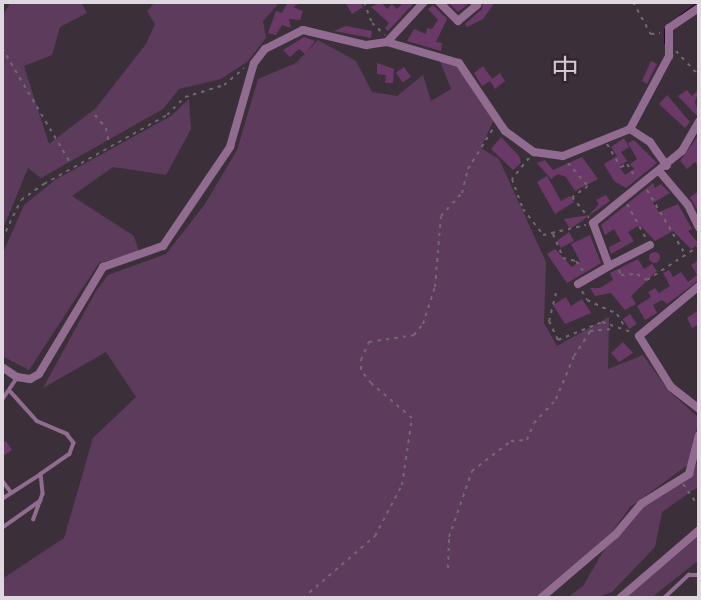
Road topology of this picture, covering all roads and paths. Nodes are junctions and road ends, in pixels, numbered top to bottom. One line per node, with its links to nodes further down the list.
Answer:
1 (364, 2): 8 (path)
2 (424, 2): 8 (street)
3 (439, 2): 4 (street)
4 (474, 2)
5 (633, 2): 7 (path)
6 (699, 8): 7 (street)
7 (666, 35): 9 (street)
8 (389, 41): 11 (street); 14 (street)
9 (670, 45): 12 (path); 16 (street)
10 (2, 48): 21 (path)
11 (254, 63): 18 (path); 41 (street)
12 (699, 76)
13 (95, 115): 18 (path)
14 (497, 120): 19 (street); 58 (path)
15 (699, 121): 22 (street)
16 (629, 130): 17 (street); 22 (street)
17 (604, 139): 20 (street); 23 (path)
18 (109, 144): 21 (path)
19 (534, 152): 20 (street); 27 (path)
20 (563, 156): 25 (path)
21 (72, 166): 28 (path)
22 (663, 169): 23 (street); 26 (street)
23 (642, 184): 24 (street); 31 (path)
24 (622, 197): 25 (street); 29 (path)
25 (593, 223): 27 (path); 32 (street)
26 (699, 228)
27 (553, 233): 33 (path)
28 (2, 239)
29 (650, 245): 32 (street)
30 (699, 246): 31 (path)
31 (686, 255): 32 (path)
32 (612, 265): 33 (street)
33 (589, 278): 34 (street)
34 (579, 284): 38 (path)
35 (699, 286): 39 (street)
36 (556, 293): 38 (path)
37 (615, 330): 56 (path)
38 (627, 330): 39 (path)
39 (639, 336): 44 (street)
40 (2, 366): 41 (street)
41 (17, 377): 42 (lane)
42 (11, 392): 43 (lane); 46 (lane)
43 (2, 400)
44 (699, 409)
45 (699, 435): 48 (street)
46 (41, 474): 49 (lane); 51 (lane)
47 (2, 480): 49 (lane)
48 (681, 480): 52 (path); 59 (street)
49 (11, 492): 50 (lane)
50 (2, 499)
51 (41, 500): 53 (lane); 54 (lane)
52 (699, 507)
53 (34, 519)
54 (2, 528)
55 (699, 530): 60 (street)
56 (448, 568)
57 (699, 575): 61 (lane)
58 (303, 598)
59 (541, 598)
60 (620, 598)
61 (664, 598)

